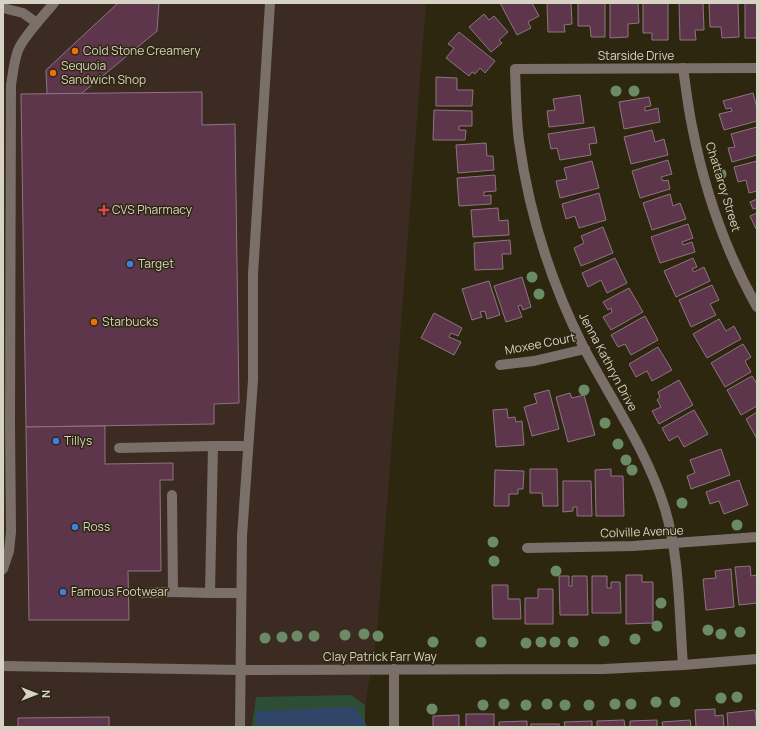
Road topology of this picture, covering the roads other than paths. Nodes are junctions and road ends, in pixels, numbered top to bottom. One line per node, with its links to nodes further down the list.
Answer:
1 (54, 3): 4 (street)
2 (270, 3): 13 (street)
3 (3, 8): 4 (street)
4 (37, 23): 11 (street)
5 (683, 68): 6 (street, Starside Drive); 7 (street, Starside Drive); 8 (street, Chattaroy Street)
6 (757, 68)
7 (515, 69): 9 (street, Jenna Kathryn Drive)
8 (757, 307)
9 (585, 349): 10 (street, Moxee Court); 17 (street, Jenna Kathryn Drive)
10 (500, 365)
11 (7, 425): 19 (street)
12 (212, 446): 13 (street); 14 (street); 22 (street)
13 (248, 446): 23 (street)
14 (119, 448)
15 (172, 495): 20 (street)
16 (757, 537): 17 (street, Colville Avenue)
17 (673, 544): 18 (street, Colville Avenue); 25 (street, Jenna Kathryn Drive)
18 (527, 548)
19 (3, 569)
20 (173, 592): 21 (street); 22 (street)
21 (142, 593)
22 (210, 593): 23 (street)
23 (241, 593): 27 (street)
24 (757, 659): 25 (street, Clay Patrick Farr Way)
25 (683, 665): 28 (street, Clay Patrick Farr Way)
26 (3, 666): 27 (street, Clay Patrick Farr Way)
27 (241, 670): 28 (street, Clay Patrick Farr Way); 29 (street)
28 (394, 670): 30 (street)
29 (240, 727)
30 (394, 727)

